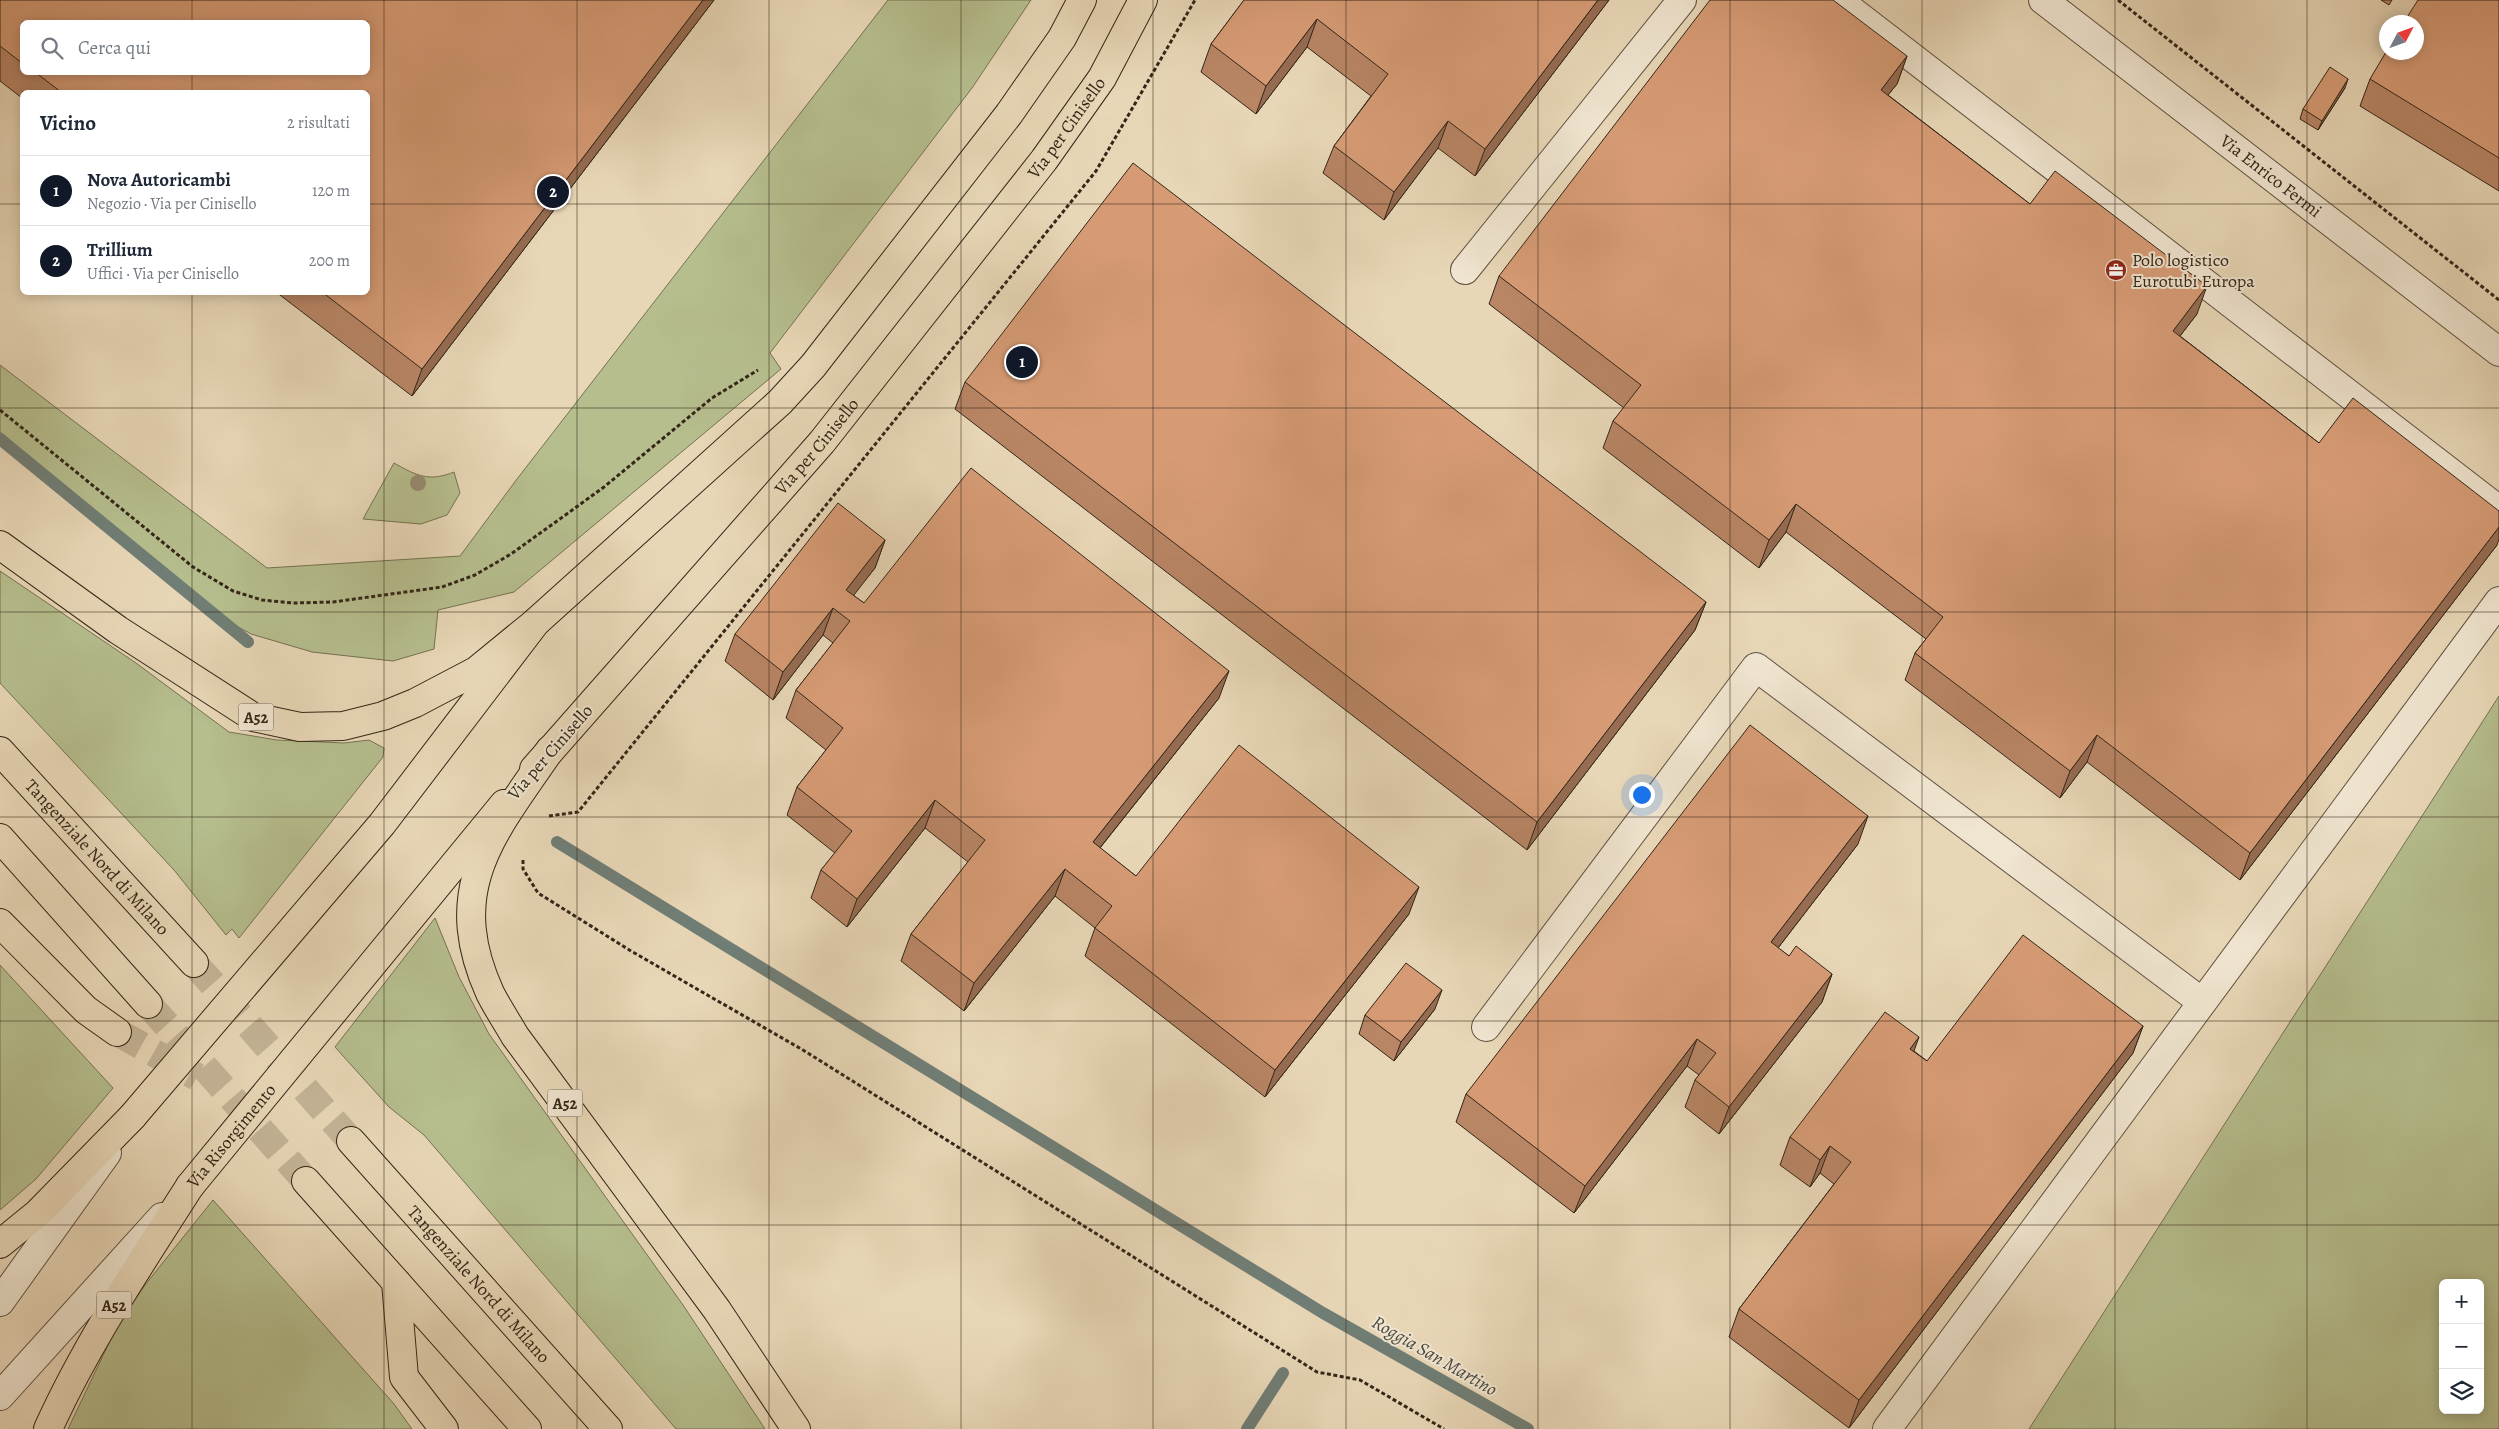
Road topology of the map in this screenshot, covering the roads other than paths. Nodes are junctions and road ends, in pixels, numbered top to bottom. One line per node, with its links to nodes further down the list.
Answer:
1 (1082, 0): 11 (main road)
2 (1143, 0): 12 (main road, Via per Cinisello)
3 (1682, 0): 6 (street)
4 (1838, 0): 8 (street)
5 (2043, 0): 7 (street, Via Enrico Fermi)
6 (1465, 270)
7 (2499, 352)
8 (2499, 510)
9 (0, 545): 11 (main road, A52)
10 (2499, 601): 18 (street)
11 (536, 622): 22 (main road)
12 (550, 750): 15 (main road, Via per Cinisello); 34 (main road, A52)
13 (0, 751): 17 (main road, Tangenziale Nord di Milano)
14 (0, 838): 19 (main road)
15 (452, 865): 25 (main road, Via Risorgimento)
16 (0, 923): 21 (main road)
17 (194, 963)
18 (2202, 1002): 20 (street); 35 (street)
19 (148, 1004)
20 (1486, 1027)
21 (117, 1032)
22 (132, 1117): 26 (main road); 28 (street)
23 (351, 1140): 33 (main road, Tangenziale Nord di Milano)
24 (306, 1181): 27 (main road)
25 (190, 1186): 29 (street, Via Risorgimento); 30 (main road, A52)
26 (0, 1244)
27 (396, 1282): 31 (main road); 32 (main road)
28 (0, 1302)
29 (0, 1396)
30 (48, 1429)
31 (444, 1429)
32 (527, 1429)
33 (608, 1429)
34 (796, 1429)
35 (1887, 1429)

